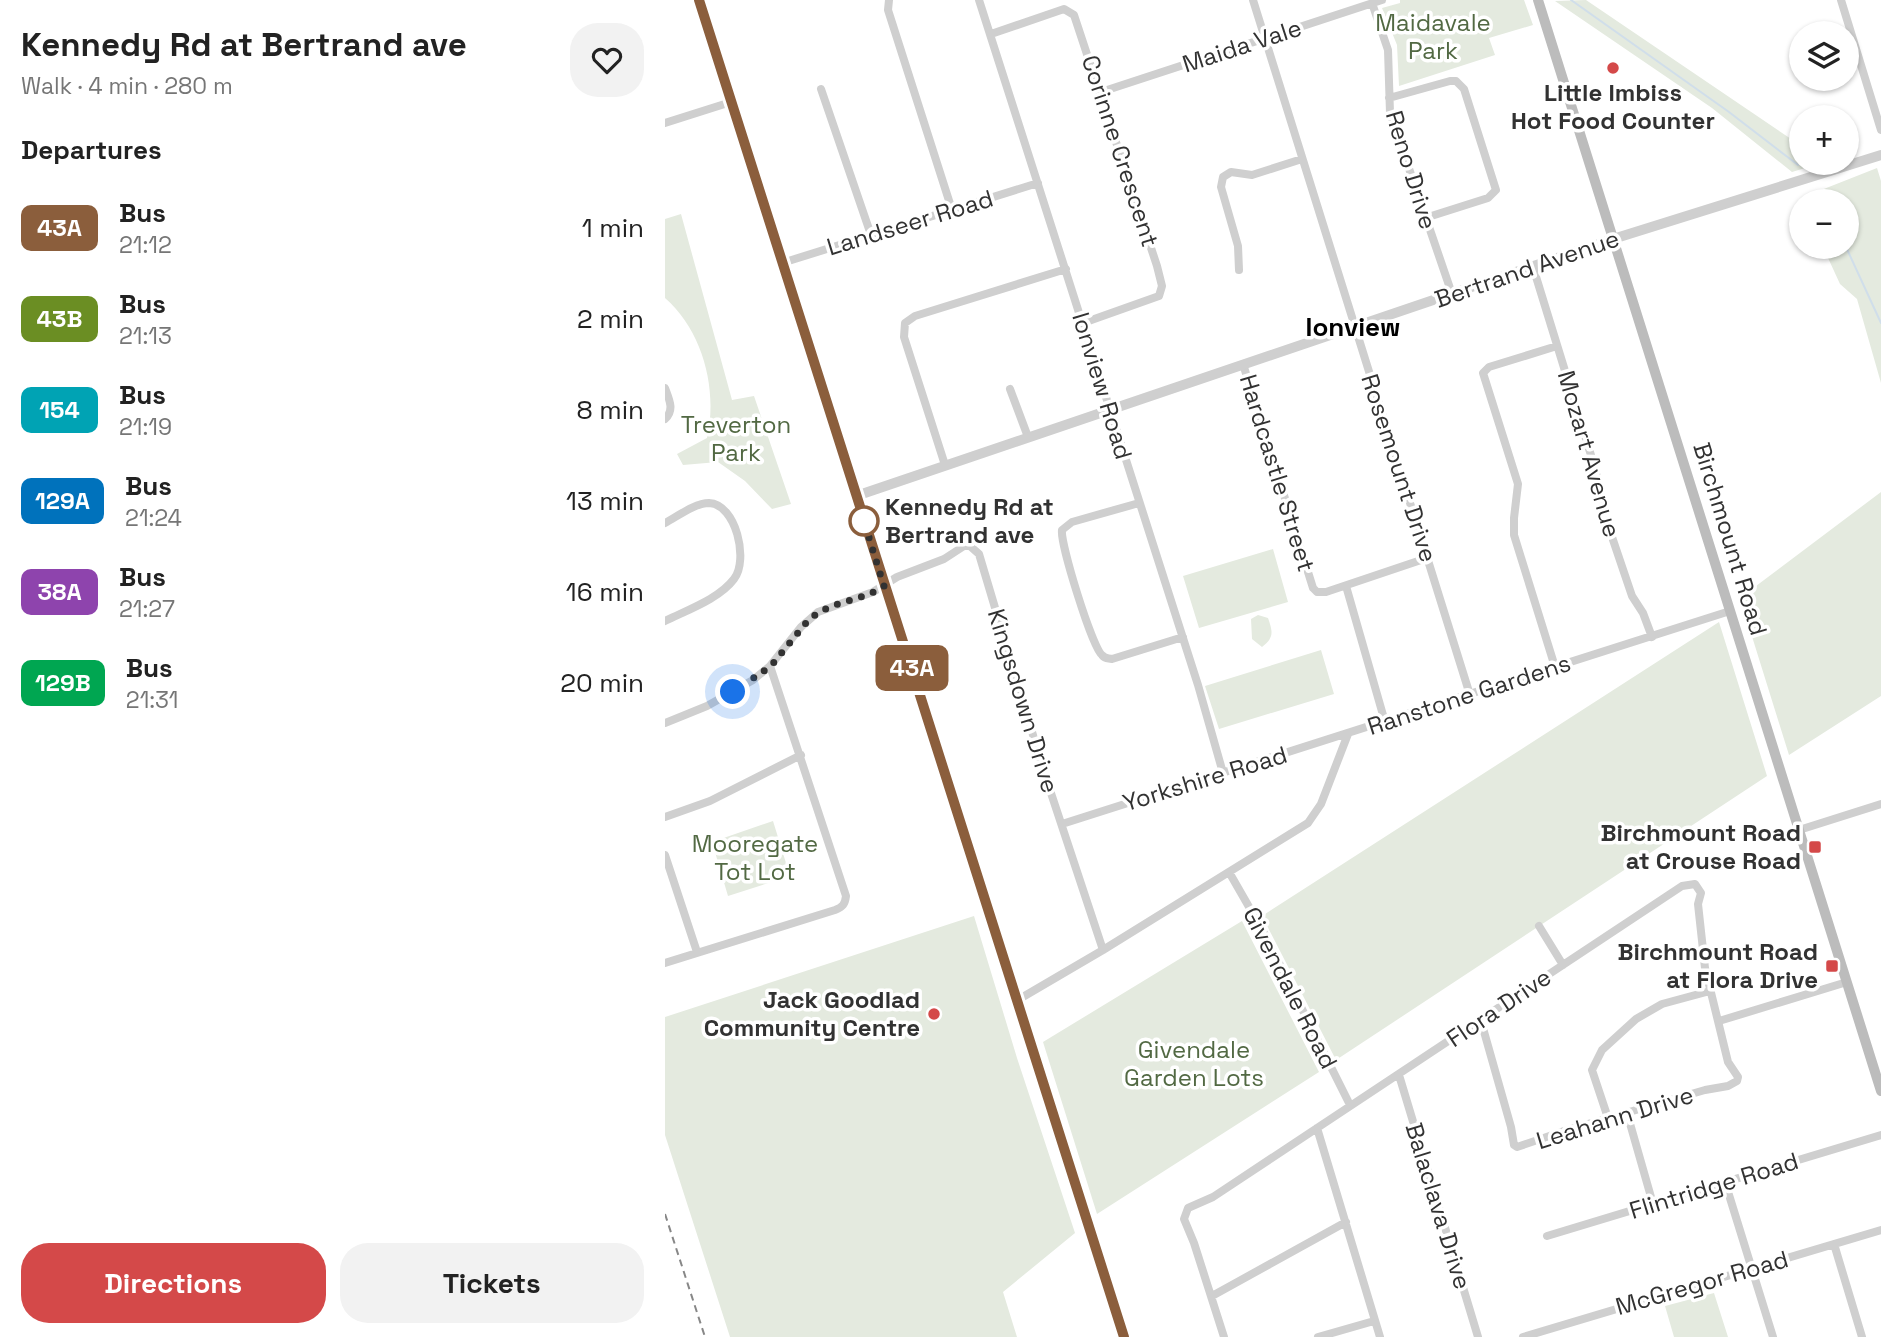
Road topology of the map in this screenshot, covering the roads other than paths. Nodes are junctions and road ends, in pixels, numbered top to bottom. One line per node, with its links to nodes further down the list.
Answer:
1 (699, 0): 14 (main road)
2 (889, 0): 20 (street)
3 (979, 0): 9 (street, Ionview Road)
4 (1253, 0): 10 (street, Rosemount Drive)
5 (1382, 0): 8 (street, Maida Vale)
6 (1538, 0): 23 (main road, Birchmount Road)
7 (1841, 0): 16 (street)
8 (1371, 4): 10 (street, Maida Vale); 13 (street, Reno Drive)
9 (991, 34): 12 (street, Corinne Crescent); 19 (street, Ionview Road)
10 (1265, 39): 12 (street, Maida Vale); 18 (street, Rosemount Drive)
11 (821, 89): 22 (street)
12 (1101, 92): 29 (street, Corinne Crescent)
13 (1389, 98): 21 (street, Reno Drive); 21 (street)
14 (731, 102): 15 (street); 24 (main road)
15 (665, 123)
16 (1881, 130)
17 (1881, 155): 23 (street, Bertrand Avenue)
18 (1302, 159): 27 (street); 30 (street, Rosemount Drive)
19 (1038, 183): 20 (street, Landseer Road); 26 (street, Ionview Road)
20 (952, 210): 22 (street, Landseer Road)
21 (1425, 218): 28 (street, Reno Drive)
22 (871, 235): 24 (street, Landseer Road)
23 (1613, 239): 25 (street, Bertrand Avenue); 45 (main road, Birchmount Road)
24 (782, 263): 39 (main road)
25 (1533, 267): 28 (street, Bertrand Avenue); 31 (street, Mozart Avenue)
26 (1066, 269): 29 (street, Ionview Road); 38 (street)
27 (1239, 270)
28 (1452, 294): 30 (street, Bertrand Avenue)
29 (1083, 323): 35 (street, Ionview Road)
30 (1354, 326): 32 (street, Bertrand Avenue); 42 (street, Rosemount Drive)
31 (1557, 346): 48 (street, Mozart Avenue); 50 (street)
32 (1243, 364): 35 (street, Bertrand Avenue); 44 (street, Hardcastle Street)
33 (665, 388): 36 (street)
34 (1010, 389): 37 (street)
35 (1110, 410): 37 (street, Bertrand Avenue); 40 (street, Ionview Road)
36 (665, 419)
37 (1028, 437): 38 (street, Bertrand Avenue)
38 (945, 465): 39 (street, Bertrand Avenue)
39 (856, 496): 43 (main road)
40 (1139, 503): 47 (street, Ionview Road); 47 (street)
41 (665, 523): 46 (street)
42 (1427, 558): 44 (street, Hardcastle Street); 51 (street, Rosemount Drive)
43 (884, 586): 49 (street); 59 (street, Kingsdown Drive); 70 (main road)
44 (1346, 586): 52 (street)
45 (1730, 611): 48 (street, Ranstone Gardens); 60 (main road, Birchmount Road)
46 (665, 621)
47 (1183, 637): 56 (street, Ionview Road)
48 (1652, 637): 50 (street, Ranstone Gardens)
49 (771, 666): 53 (street); 55 (street)
50 (1555, 667): 51 (street, Ranstone Gardens)
51 (1470, 695): 52 (street, Ranstone Gardens)
52 (1385, 722): 54 (street, Ranstone Gardens)
53 (665, 723)
54 (1348, 734): 56 (street, Yorkshire Road); 62 (street, Ranstone Gardens)
55 (801, 755): 58 (street); 65 (street)
56 (1223, 773): 59 (street, Yorkshire Road)
57 (1881, 804): 60 (street)
58 (665, 817)
59 (1062, 824): 64 (street, Kingsdown Drive)
60 (1799, 830): 68 (main road, Birchmount Road)
61 (665, 855): 65 (street)
62 (1229, 872): 64 (street, Ranstone Gardens); 75 (street, Givendale Road)
63 (1539, 926): 67 (street)
64 (1103, 950): 70 (street, Ranstone Gardens)
65 (697, 953): 66 (street)
66 (665, 963)
67 (1563, 965): 69 (street, Flora Drive); 71 (street, Flora Drive)
68 (1847, 982): 72 (street); 74 (main road, Birchmount Road)
69 (1710, 991): 72 (street, Flora Drive); 77 (street)
70 (1016, 1001): 89 (main road)
71 (1481, 1021): 73 (street, Flora Drive); 77 (street, Leahann Drive)
72 (1719, 1021): 76 (street, Leahann Drive)
73 (1399, 1075): 75 (street, Flora Drive); 93 (street, Balaclava Drive)
74 (1881, 1091)
75 (1350, 1105): 78 (street, Flora Drive)
76 (1626, 1113): 77 (street, Leahann Drive); 81 (street)
77 (1608, 1118)
78 (1317, 1128): 82 (street); 87 (street, Flora Drive)
79 (1881, 1135): 80 (street, Flintridge Road)
80 (1725, 1182): 81 (street, Flintridge Road); 86 (street)
81 (1653, 1203): 84 (street, Flintridge Road)
82 (1346, 1222): 87 (street); 88 (street)
83 (1881, 1230): 85 (street, McGregor Road)
84 (1547, 1236)
85 (1834, 1244): 86 (street, McGregor Road); 96 (street)
86 (1752, 1269): 94 (street, McGregor Road); 95 (street)
87 (1212, 1296): 90 (street, Flora Drive)
88 (1374, 1321): 91 (street); 92 (street)
89 (1124, 1337)
90 (1224, 1337)
91 (1318, 1337)
92 (1380, 1337)
93 (1478, 1337)
94 (1523, 1337)
95 (1773, 1337)
96 (1861, 1337)

